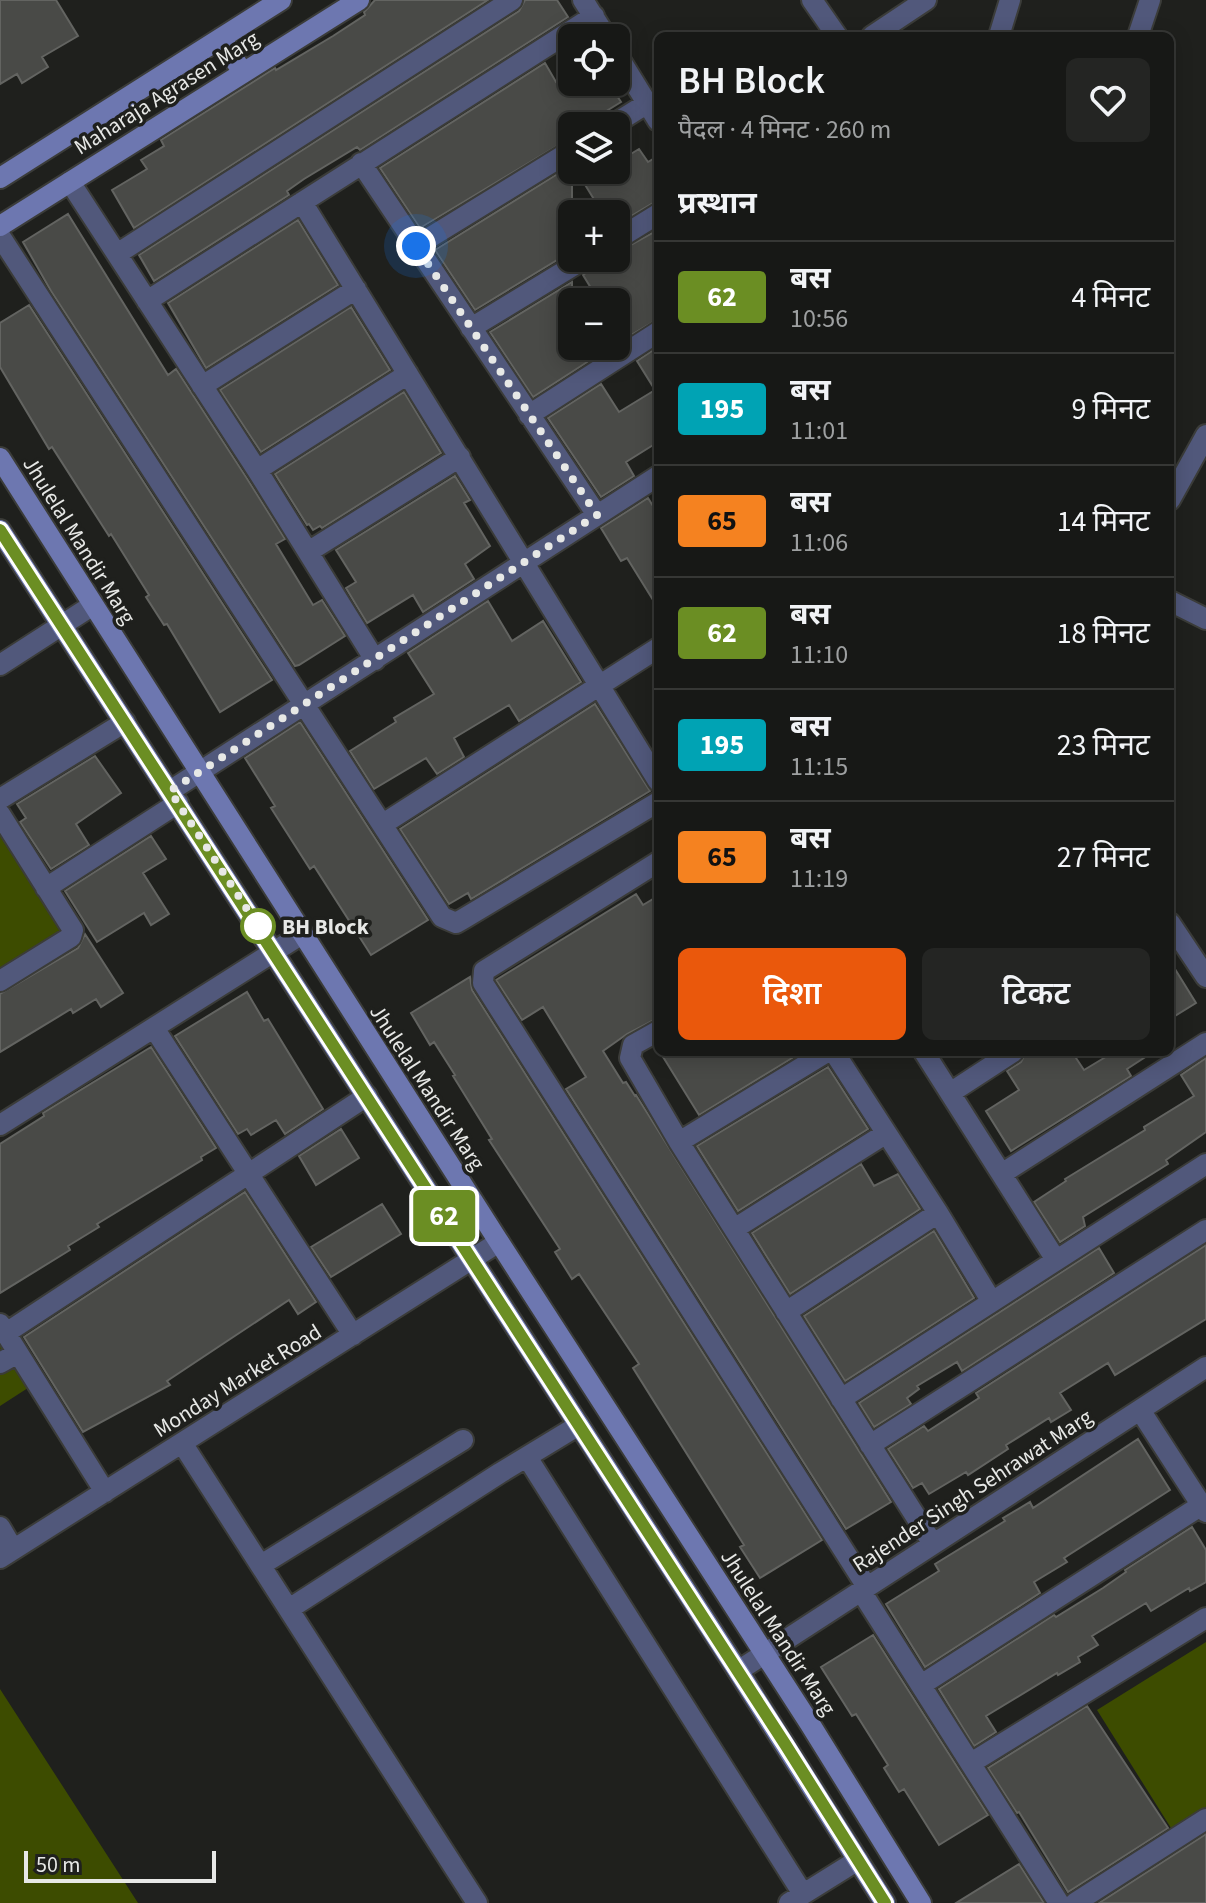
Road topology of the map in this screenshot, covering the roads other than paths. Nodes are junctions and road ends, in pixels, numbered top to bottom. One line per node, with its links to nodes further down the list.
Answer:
1 (281, 0): 13 (street, Maharaja Agrasen Marg)
2 (359, 0): 14 (street, Maharaja Agrasen Marg)
3 (512, 0): 28 (street)
4 (812, 0): 9 (street)
5 (926, 0): 10 (street)
6 (1010, 0): 11 (street)
7 (1150, 0): 12 (street)
8 (589, 8): 19 (street)
9 (834, 32)
10 (878, 32)
11 (1000, 32)
12 (1139, 32)
13 (221, 38): 14 (street); 20 (street, Maharaja Agrasen Marg)
14 (243, 73): 21 (street, Maharaja Agrasen Marg)
15 (630, 76): 16 (street)
16 (652, 113): 17 (street)
17 (630, 120)
18 (558, 159): 27 (street)
19 (361, 163): 22 (street); 27 (street)
20 (0, 178)
21 (70, 182): 24 (street, Maharaja Agrasen Marg); 28 (street)
22 (302, 202): 30 (street); 31 (street)
23 (654, 216): 25 (street)
24 (0, 226)
25 (630, 231)
26 (0, 236): 55 (street)
27 (416, 246): 32 (street)
28 (117, 254): 31 (street)
29 (563, 272): 32 (street)
30 (356, 289): 34 (street); 35 (street)
31 (147, 301): 35 (street)
32 (471, 328): 36 (street)
33 (654, 335): 36 (street)
34 (408, 374): 38 (street); 40 (street)
35 (202, 386): 40 (street)
36 (529, 415): 43 (street)
37 (1206, 435): 42 (street)
38 (460, 457): 45 (street); 46 (street)
39 (0, 458): 48 (street, Jhulelal Mandir Marg)
40 (257, 470): 45 (street)
41 (654, 479): 43 (street)
42 (1174, 493)
43 (597, 515): 46 (street)
44 (0, 530): 50 (street)
45 (308, 552): 52 (street)
46 (524, 560): 52 (street); 54 (street)
47 (1174, 603): 49 (street)
48 (93, 605): 50 (street); 57 (street, Jhulelal Mandir Marg)
49 (1206, 619)
50 (62, 625): 53 (street); 56 (street)
51 (654, 650): 54 (street)
52 (375, 660): 55 (street)
53 (0, 665)
54 (600, 684): 58 (street); 63 (street)
55 (305, 705): 57 (street); 63 (street)
56 (125, 722): 59 (street); 60 (street)
57 (199, 773): 59 (street); 66 (street, Jhulelal Mandir Marg)
58 (654, 774)
59 (174, 797): 65 (street); 68 (street)
60 (0, 799)
61 (654, 804): 63 (street)
62 (0, 814): 65 (street)
63 (383, 824)
64 (654, 865): 112 (street)
65 (46, 888): 70 (street)
66 (302, 934): 68 (street); 89 (street, Jhulelal Mandir Marg)
67 (1176, 944): 69 (street)
68 (274, 952): 71 (street); 79 (street)
69 (1206, 977)
70 (0, 981)
71 (154, 1028): 80 (street); 85 (street)
72 (654, 1033): 82 (street)
73 (1206, 1043): 84 (street)
74 (820, 1056): 82 (street)
75 (836, 1056): 81 (street)
76 (927, 1056): 78 (street)
77 (1007, 1056): 78 (street)
78 (950, 1093): 84 (street)
79 (367, 1096): 85 (street); 90 (street)
80 (0, 1125)
81 (885, 1134): 86 (street); 87 (street)
82 (679, 1142): 87 (street)
83 (1206, 1164): 91 (street)
84 (1003, 1173): 91 (street)
85 (249, 1174): 94 (street); 95 (street)
86 (938, 1213): 92 (street); 93 (street)
87 (734, 1229): 93 (street)
88 (1206, 1230): 104 (street)
89 (499, 1242): 90 (street, Monday Market Road); 115 (street, Jhulelal Mandir Marg)
90 (472, 1260): 95 (street, Monday Market Road); 101 (street)
91 (1056, 1260): 92 (street)
92 (992, 1302): 99 (street)
93 (786, 1312): 99 (street)
94 (3, 1329): 96 (street)
95 (353, 1335): 103 (street, Monday Market Road)
96 (18, 1353): 97 (street); 106 (street)
97 (0, 1363)
98 (1206, 1367): 100 (street, Rajender Singh Sehrawat Marg)
99 (841, 1399): 104 (street)
100 (1140, 1410): 107 (street); 109 (street, Rajender Singh Sehrawat Marg)
101 (579, 1425): 105 (street); 116 (street)
102 (463, 1440): 111 (street)
103 (182, 1443): 106 (street, Monday Market Road); 111 (street)
104 (870, 1445): 109 (street)
105 (527, 1457): 113 (street); 121 (street)
106 (105, 1492): 110 (street, Monday Market Road)
107 (1204, 1509): 117 (street)
108 (0, 1527): 110 (street)
109 (933, 1544): 112 (street, Rajender Singh Sehrawat Marg)
110 (7, 1554)
111 (261, 1565): 113 (street)
112 (864, 1589): 115 (street, Rajender Singh Sehrawat Marg); 117 (street)
113 (289, 1609): 122 (street)
114 (1206, 1618): 118 (street)
115 (764, 1653): 116 (street, Rajender Singh Sehrawat Marg); 124 (street, Jhulelal Mandir Marg)
116 (738, 1671): 120 (street)
117 (921, 1685): 118 (street)
118 (971, 1763): 125 (street)
119 (1206, 1819): 126 (street)
120 (858, 1860): 121 (street); 123 (street)
121 (796, 1899)
122 (477, 1903)
123 (885, 1903)
124 (921, 1903)
125 (1059, 1903)
126 (1075, 1903)

